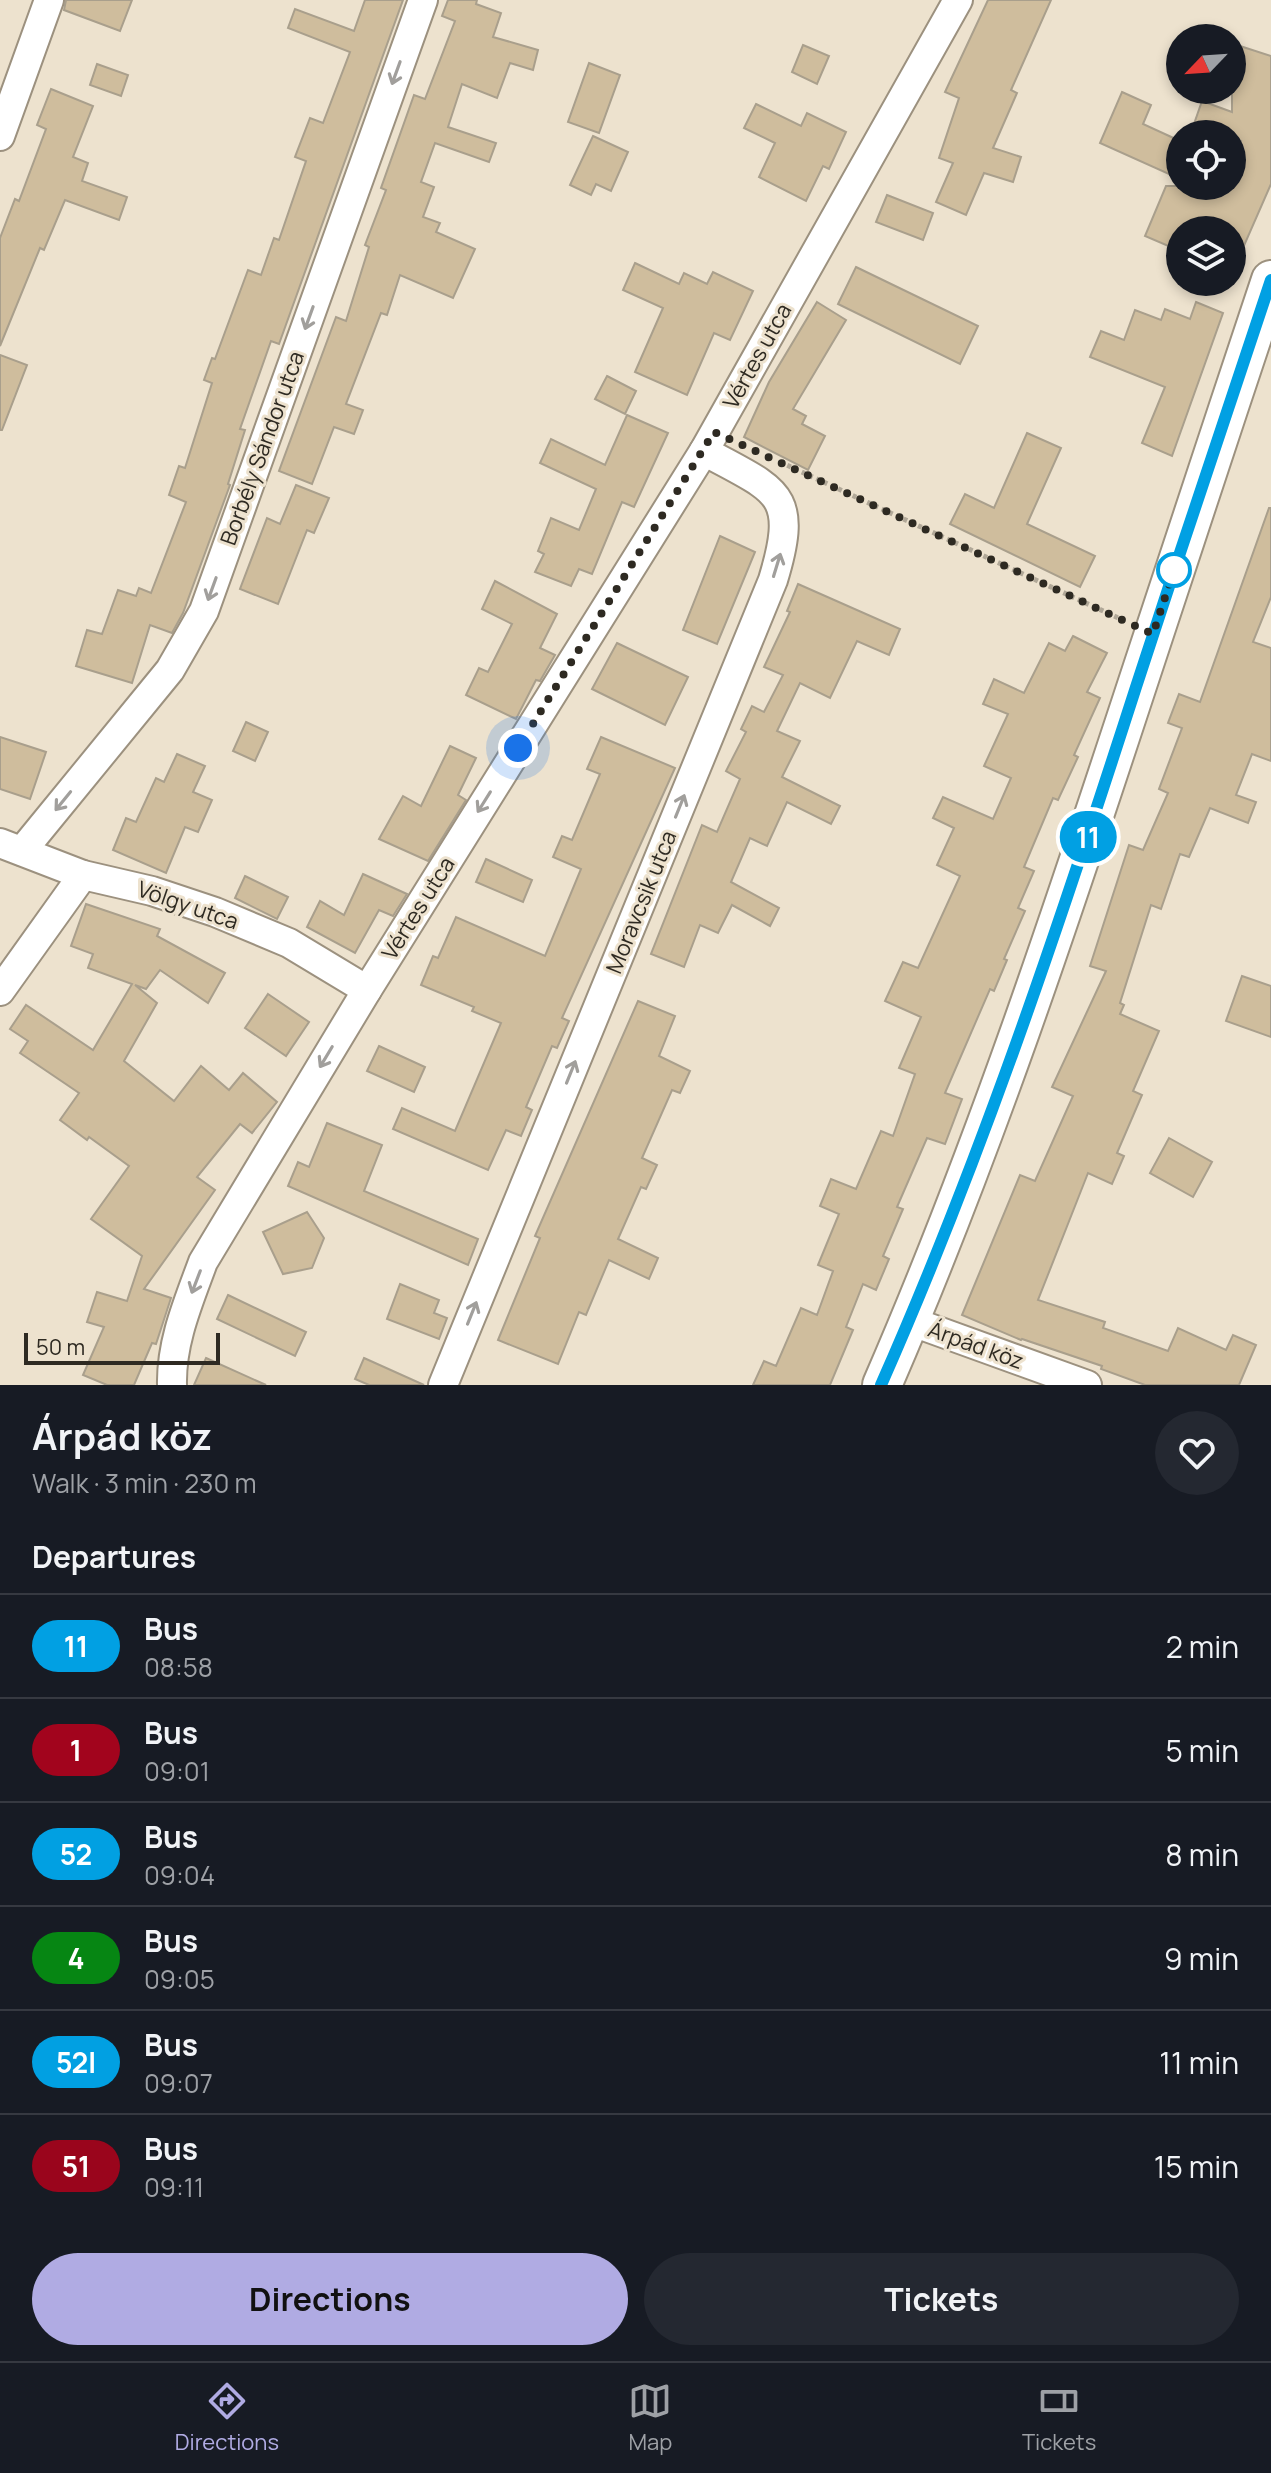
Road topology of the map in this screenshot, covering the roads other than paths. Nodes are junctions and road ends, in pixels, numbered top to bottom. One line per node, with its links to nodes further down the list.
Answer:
1 (49, 0): 4 (street)
2 (423, 0): 7 (street, Borbély Sándor utca, one-way to 7)
3 (958, 0): 6 (street, Vértes utca)
4 (0, 136)
5 (1271, 280): 11 (street)
6 (704, 451): 9 (street, Vértes utca, one-way to 9); 13 (street, Moravcsik utca, one-way to 6)
7 (11, 847): 8 (street, Völgy utca)
8 (83, 875): 9 (street, Völgy utca); 10 (street)
9 (367, 990): 12 (street, Vértes utca, one-way to 12)
10 (0, 991)
11 (910, 1321): 14 (street); 15 (street, Árpád köz)
12 (172, 1385)
13 (443, 1385)
14 (882, 1385)
15 (1087, 1385)

